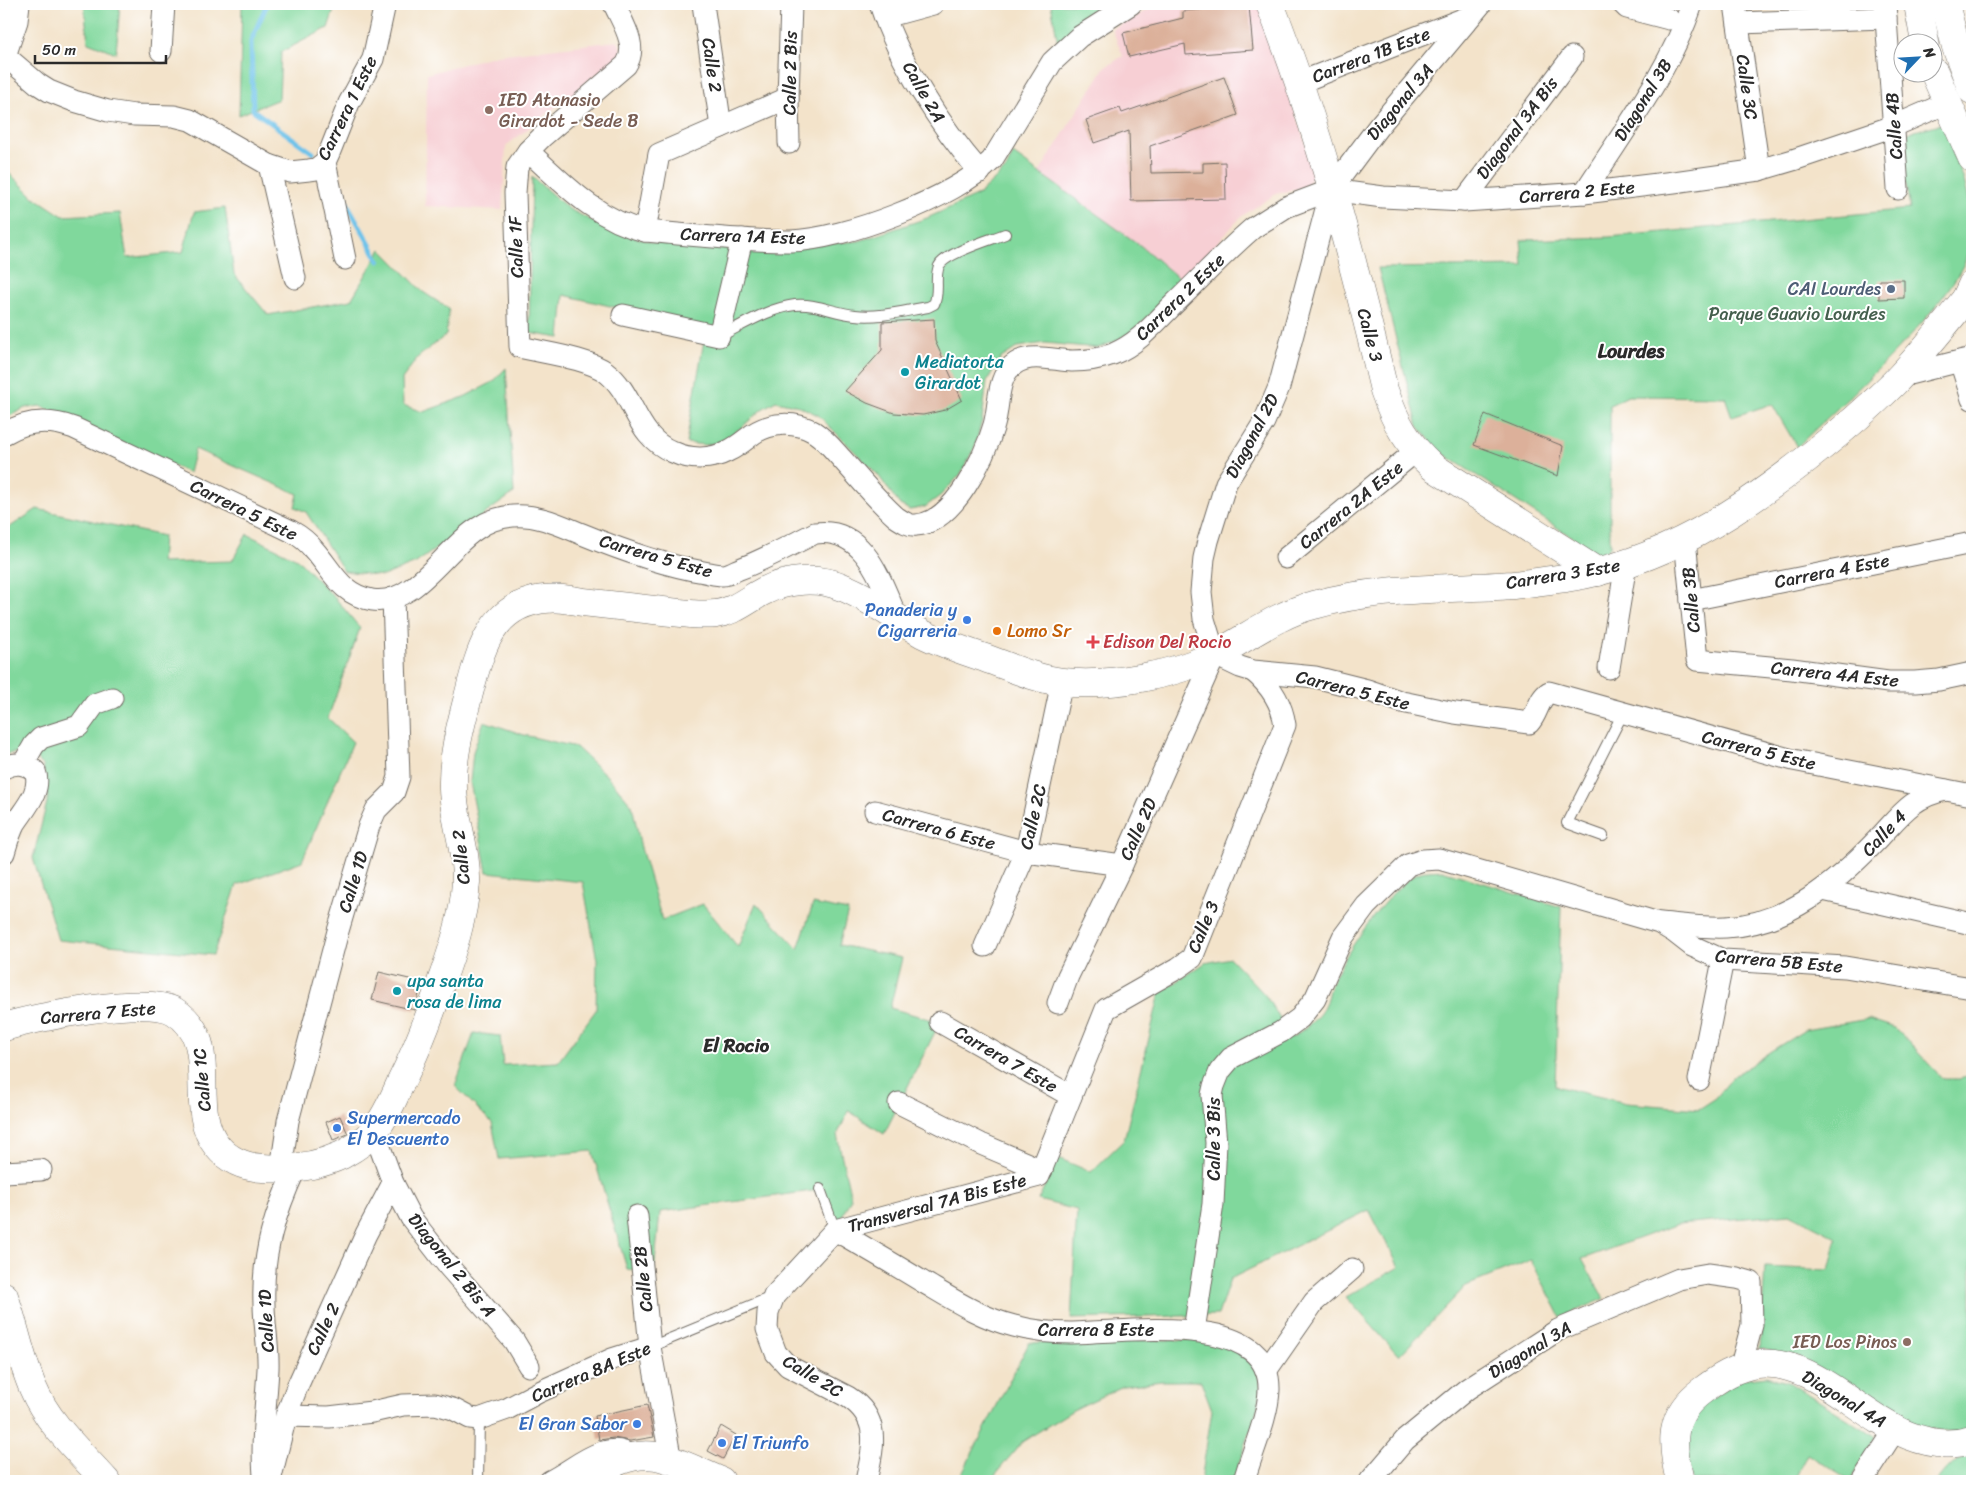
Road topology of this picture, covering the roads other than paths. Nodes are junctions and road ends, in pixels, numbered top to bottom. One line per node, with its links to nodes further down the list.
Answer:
1 (20, 4): 21 (street)
2 (164, 4): 20 (street)
3 (385, 4): 33 (street, Carrera 1 Este)
4 (614, 4): 31 (street, Calle 1F)
5 (703, 4): 29 (street, Calle 2)
6 (791, 4): 26 (street, Calle 2 Bis)
7 (932, 4): 14 (street)
8 (1131, 4): 36 (street, Carrera 1A Este)
9 (1270, 4): 24 (street, Calle 3)
10 (1623, 4): 18 (street)
11 (1692, 4): 39 (street, Diagonal 3B)
12 (1918, 4): 19 (street)
13 (1945, 4): 25 (street)
14 (883, 10): 36 (street, Calle 2A)
15 (1476, 10): 24 (street, Carrera 1B Este); 38 (street, Diagonal 3A)
16 (1886, 11): 17 (street); 28 (street, Calle 4B)
17 (1737, 13): 35 (street, Calle 3C)
18 (1669, 20)
19 (1923, 32)
20 (160, 51)
21 (4, 56): 34 (street, Carrera 1 Este)
22 (1572, 56): 40 (street, Diagonal 3A Bis)
23 (1938, 82): 27 (street)
24 (1298, 83): 38 (street, Calle 3)
25 (1972, 87)
26 (788, 98): 29 (street); 30 (street, Calle 2 Bis)
27 (1947, 103): 28 (street, Carrera 2 Este); 32 (street)
28 (1894, 126): 35 (street, Carrera 2 Este); 37 (street, Calle 4B)
29 (721, 127): 41 (street)
30 (789, 143)
31 (528, 151): 41 (street, Carrera 1A Este); 49 (street, Calle 1F)
32 (1972, 158)
33 (325, 162): 34 (street, Carrera 1 Este); 44 (street)
34 (269, 165): 45 (street)
35 (1759, 170): 39 (street, Carrera 2 Este)
36 (980, 172): 43 (street, Carrera 1A Este)
37 (1898, 189)
38 (1331, 190): 40 (street, Carrera 2 Este); 49 (street, Carrera 2 Este); 54 (street, Calle 3); 63 (street, Diagonal 2D)
39 (1584, 193): 40 (street, Carrera 2 Este)
40 (1464, 200)
41 (645, 231): 43 (street, Carrera 1A Este)
42 (1005, 234): 48 (lane)
43 (742, 239): 48 (street)
44 (345, 259)
45 (295, 278)
46 (1971, 298): 51 (street, Carrera 3 Este)
47 (623, 315): 48 (street)
48 (719, 336)
49 (520, 347)
50 (1966, 360): 51 (street); 52 (street)
51 (1909, 367): 55 (street, Carrera 3 Este)
52 (1972, 399)
53 (4, 434): 60 (street, Carrera 5 Este)
54 (1416, 451): 57 (street, Carrera 2A Este); 59 (street, Calle 3)
55 (1686, 540): 58 (street, Carrera 3 Este); 61 (street, Calle 3B)
56 (1972, 543): 61 (street, Carrera 4 Este)
57 (1286, 558)
58 (1626, 564): 59 (street, Carrera 3 Este); 65 (street)
59 (1598, 572): 63 (street, Carrera 3 Este)
60 (393, 598): 62 (street, Carrera 5 Este); 94 (street, Calle 1D)
61 (1691, 600): 64 (street, Calle 3B)
62 (897, 618): 68 (street); 93 (street, Calle 2)
63 (1215, 654): 66 (street, Carrera 5 Este); 68 (street); 79 (street, Calle 2D)
64 (1697, 660): 67 (street, Carrera 4A Este)
65 (1609, 668)
66 (1253, 671): 70 (street, Carrera 5 Este); 91 (street, Calle 3)
67 (1972, 674)
68 (1062, 682): 76 (street, Calle 2C)
69 (112, 698): 71 (street)
70 (1623, 714): 72 (street, Carrera 5 Este); 75 (lane)
71 (20, 767): 77 (street)
72 (1951, 790): 73 (street, Carrera 5 Este); 80 (street, Calle 4)
73 (1972, 795)
74 (875, 811): 76 (street, Carrera 6 Este)
75 (1603, 836)
76 (1026, 852): 79 (street, Carrera 6 Este); 83 (street, Calle 2C)
77 (4, 853)
78 (1423, 860): 81 (street, Carrera 5B Este); 105 (street, Calle 3 Bis)
79 (1122, 865): 86 (street, Calle 2D)
80 (1823, 890): 81 (street, Calle 4); 82 (street)
81 (1659, 923): 84 (street, Carrera 5B Este)
82 (1972, 924)
83 (984, 946)
84 (1723, 960): 85 (street, Carrera 5B Este); 90 (street)
85 (1972, 988)
86 (1058, 1003)
87 (188, 1022): 89 (street, Carrera 7 Este); 94 (street, Calle 1C)
88 (940, 1022): 91 (street, Carrera 7 Este)
89 (4, 1027)
90 (1699, 1080)
91 (1071, 1096): 97 (street, Calle 3)
92 (899, 1103): 97 (street)
93 (374, 1131): 94 (street); 98 (street, Diagonal 2 Bis A)
94 (288, 1168): 118 (street, Calle 1D)
95 (41, 1170): 96 (street)
96 (4, 1172)
97 (1040, 1173): 101 (street, Transversal 7A Bis Este)
98 (394, 1183): 107 (street, Diagonal 2 Bis A); 110 (street, Calle 2)
99 (820, 1190): 101 (lane)
100 (637, 1216): 106 (street, Calle 2B)
101 (835, 1230): 104 (street, Calle 2C); 105 (street, Carrera 8 Este)
102 (1352, 1269): 109 (street)
103 (4, 1296): 117 (street)
104 (774, 1296): 106 (lane, Carrera 8A Este); 124 (street, Calle 2C)
105 (1194, 1331): 109 (street, Carrera 8 Este)
106 (650, 1347): 111 (street, Carrera 8A Este); 115 (street, Calle 2B)
107 (529, 1366)
108 (1740, 1368): 112 (street, Diagonal 4A); 116 (street, Diagonal 4A); 126 (street, Diagonal 3A)
109 (1266, 1371): 125 (street)
110 (286, 1416): 111 (street); 119 (street, Calle 2)
111 (479, 1419): 120 (lane)
112 (1895, 1430): 113 (street, Diagonal 4A); 127 (street)
113 (1972, 1440)
114 (633, 1457): 115 (street); 121 (street); 122 (street)
115 (671, 1461): 123 (street)
116 (1674, 1478)
117 (106, 1481)
118 (264, 1481)
119 (270, 1481)
120 (478, 1481)
121 (550, 1481)
122 (586, 1481)
123 (721, 1481)
124 (866, 1481)
125 (1244, 1481)
126 (1370, 1481)
127 (1862, 1481)

